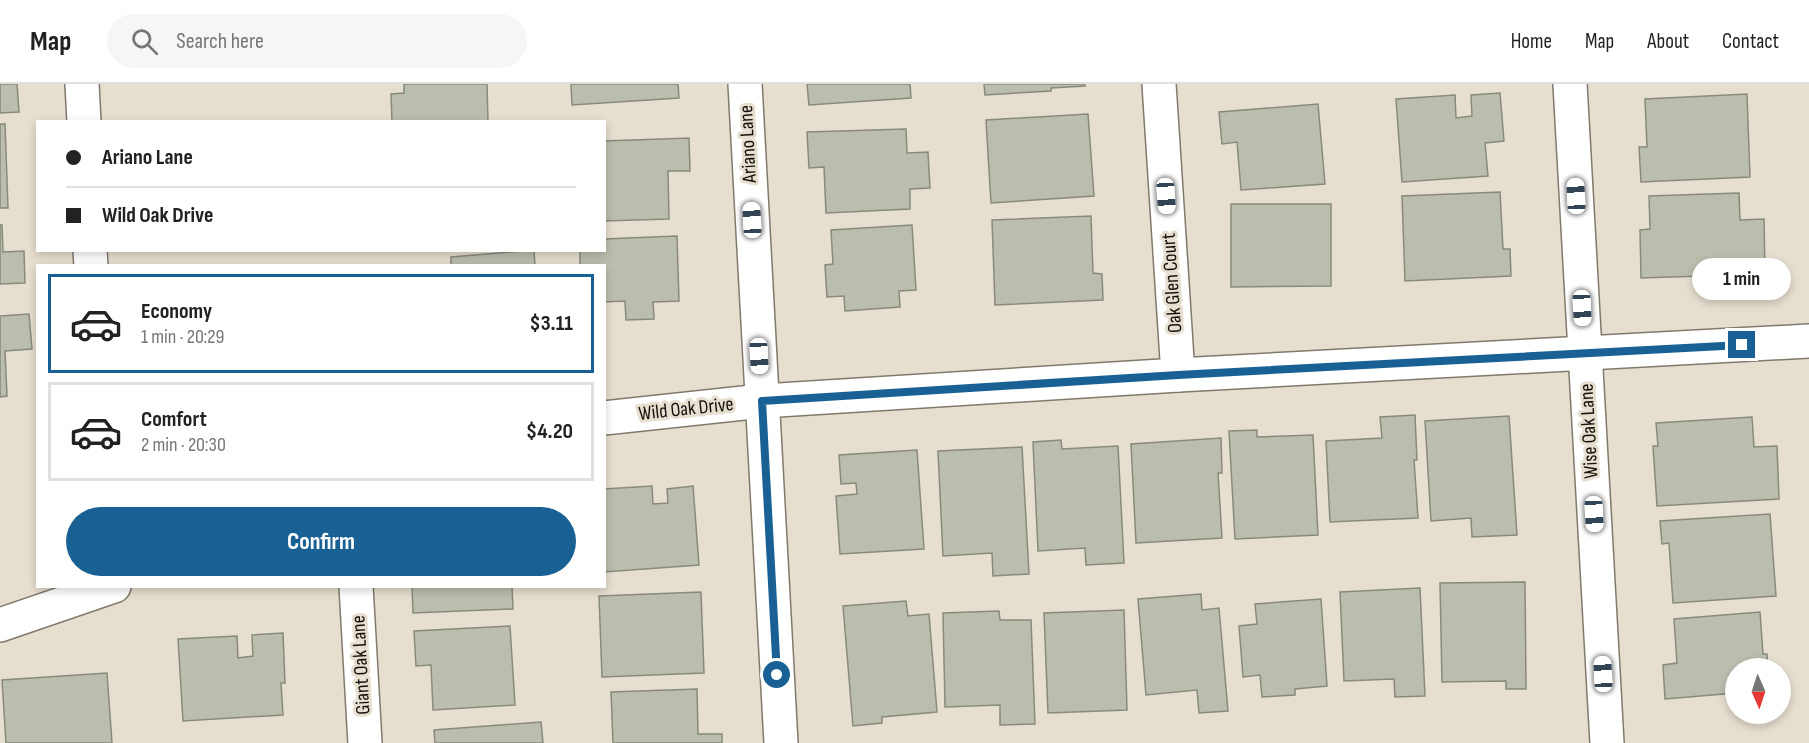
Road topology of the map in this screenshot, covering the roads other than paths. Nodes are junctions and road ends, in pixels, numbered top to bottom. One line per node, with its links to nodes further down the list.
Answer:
1 (82, 84): 5 (street)
2 (744, 84): 9 (street, Ariano Lane)
3 (1159, 84): 8 (street, Oak Glen Court)
4 (1570, 84): 7 (street, Wise Oak Lane)
5 (84, 120)
6 (1809, 341): 7 (street, Wild Oak Drive)
7 (1585, 353): 8 (street, Wild Oak Drive); 16 (street, Wise Oak Lane)
8 (1178, 375): 9 (street, Wild Oak Drive)
9 (762, 401): 10 (street, Wild Oak Drive); 15 (street, Ariano Lane)
10 (606, 418)
11 (106, 588): 13 (street)
12 (356, 588): 14 (street, Giant Oak Lane)
13 (0, 625)
14 (365, 743)
15 (781, 743)
16 (1607, 743)

